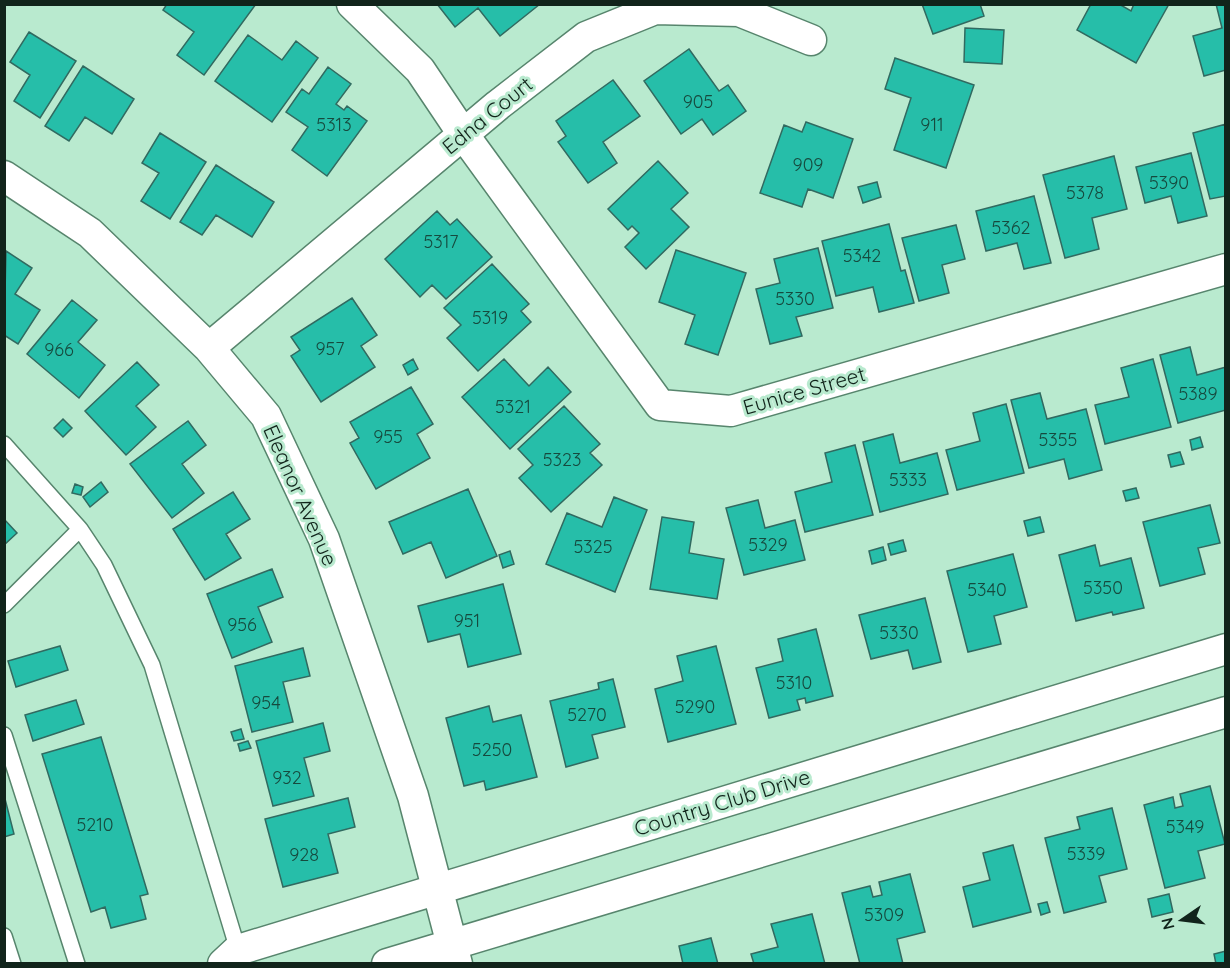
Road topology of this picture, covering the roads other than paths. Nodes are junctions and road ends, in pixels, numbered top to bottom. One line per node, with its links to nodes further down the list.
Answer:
1 (352, 4): 3 (street, Eunice Street)
2 (811, 40): 3 (street, Edna Court)
3 (463, 134): 5 (street, Eunice Street); 6 (street, Edna Court)
4 (4, 176): 6 (street, Eleanor Avenue)
5 (1226, 269)
6 (208, 348): 13 (street, Eleanor Avenue)
7 (4, 444): 8 (lane)
8 (80, 529): 9 (lane); 16 (lane)
9 (4, 605)
10 (1226, 649): 13 (street, Country Club Drive)
11 (1226, 712): 15 (street)
12 (4, 735): 18 (lane)
13 (440, 901): 15 (street, Eleanor Avenue); 16 (street, Country Club Drive)
14 (4, 936): 17 (lane)
15 (454, 954): 19 (street)
16 (230, 957)
17 (13, 963)
18 (77, 963)
19 (387, 963)

